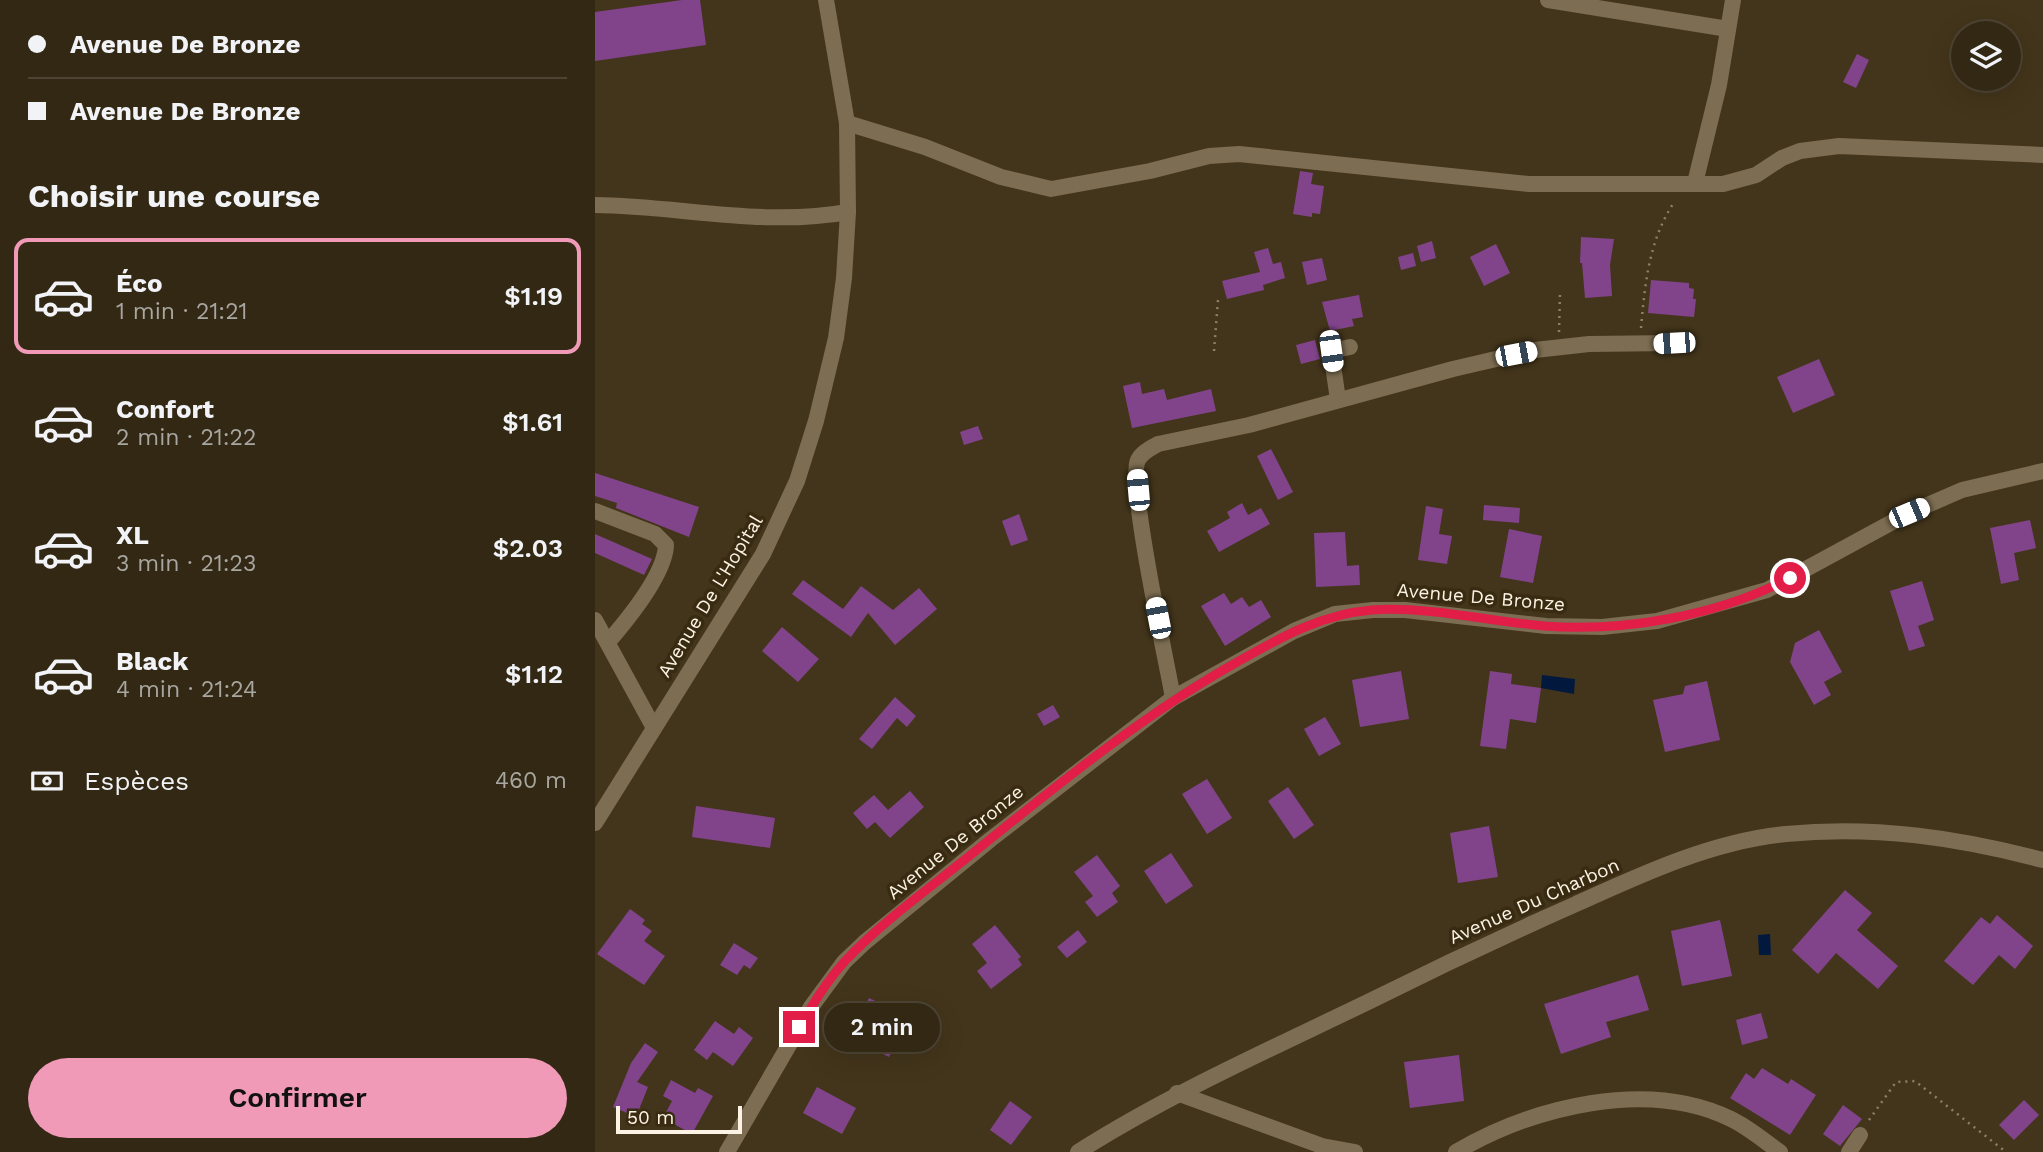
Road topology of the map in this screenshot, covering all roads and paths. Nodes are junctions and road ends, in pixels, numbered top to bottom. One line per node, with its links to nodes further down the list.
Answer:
1 (827, 0): 5 (street, Avenue De L'Hopital)
2 (1548, 0): 4 (street)
3 (1733, 0): 4 (street)
4 (1728, 29): 7 (street)
5 (847, 122): 7 (street); 10 (street, Avenue De L'Hopital)
6 (2043, 155): 7 (street)
7 (1695, 183)
8 (1675, 200): 14 (path)
9 (595, 205): 10 (street)
10 (848, 212): 24 (street, Avenue De L'Hopital)
11 (1560, 292): 16 (path)
12 (1218, 300): 17 (path)
13 (1674, 343): 14 (street)
14 (1639, 345): 16 (street)
15 (1350, 346): 18 (street)
16 (1559, 346): 18 (street)
17 (1214, 351)
18 (1338, 400): 23 (street)
19 (2043, 471): 23 (street, Avenue De Bronze)
20 (595, 511): 22 (street)
21 (595, 620): 22 (street)
22 (609, 641): 24 (street)
23 (1173, 698): 29 (street, Avenue De Bronze)
24 (654, 728): 25 (street, Avenue De L'Hopital)
25 (595, 823)
26 (2043, 860): 27 (street, Avenue Du Charbon)
27 (1177, 1093): 30 (street, Avenue Du Charbon); 31 (street)
28 (1860, 1135): 34 (street); 35 (path)
29 (727, 1152)
30 (1078, 1152)
31 (1355, 1152)
32 (1456, 1152): 33 (street)
33 (1780, 1152)
34 (1849, 1152)
35 (2006, 1152)

